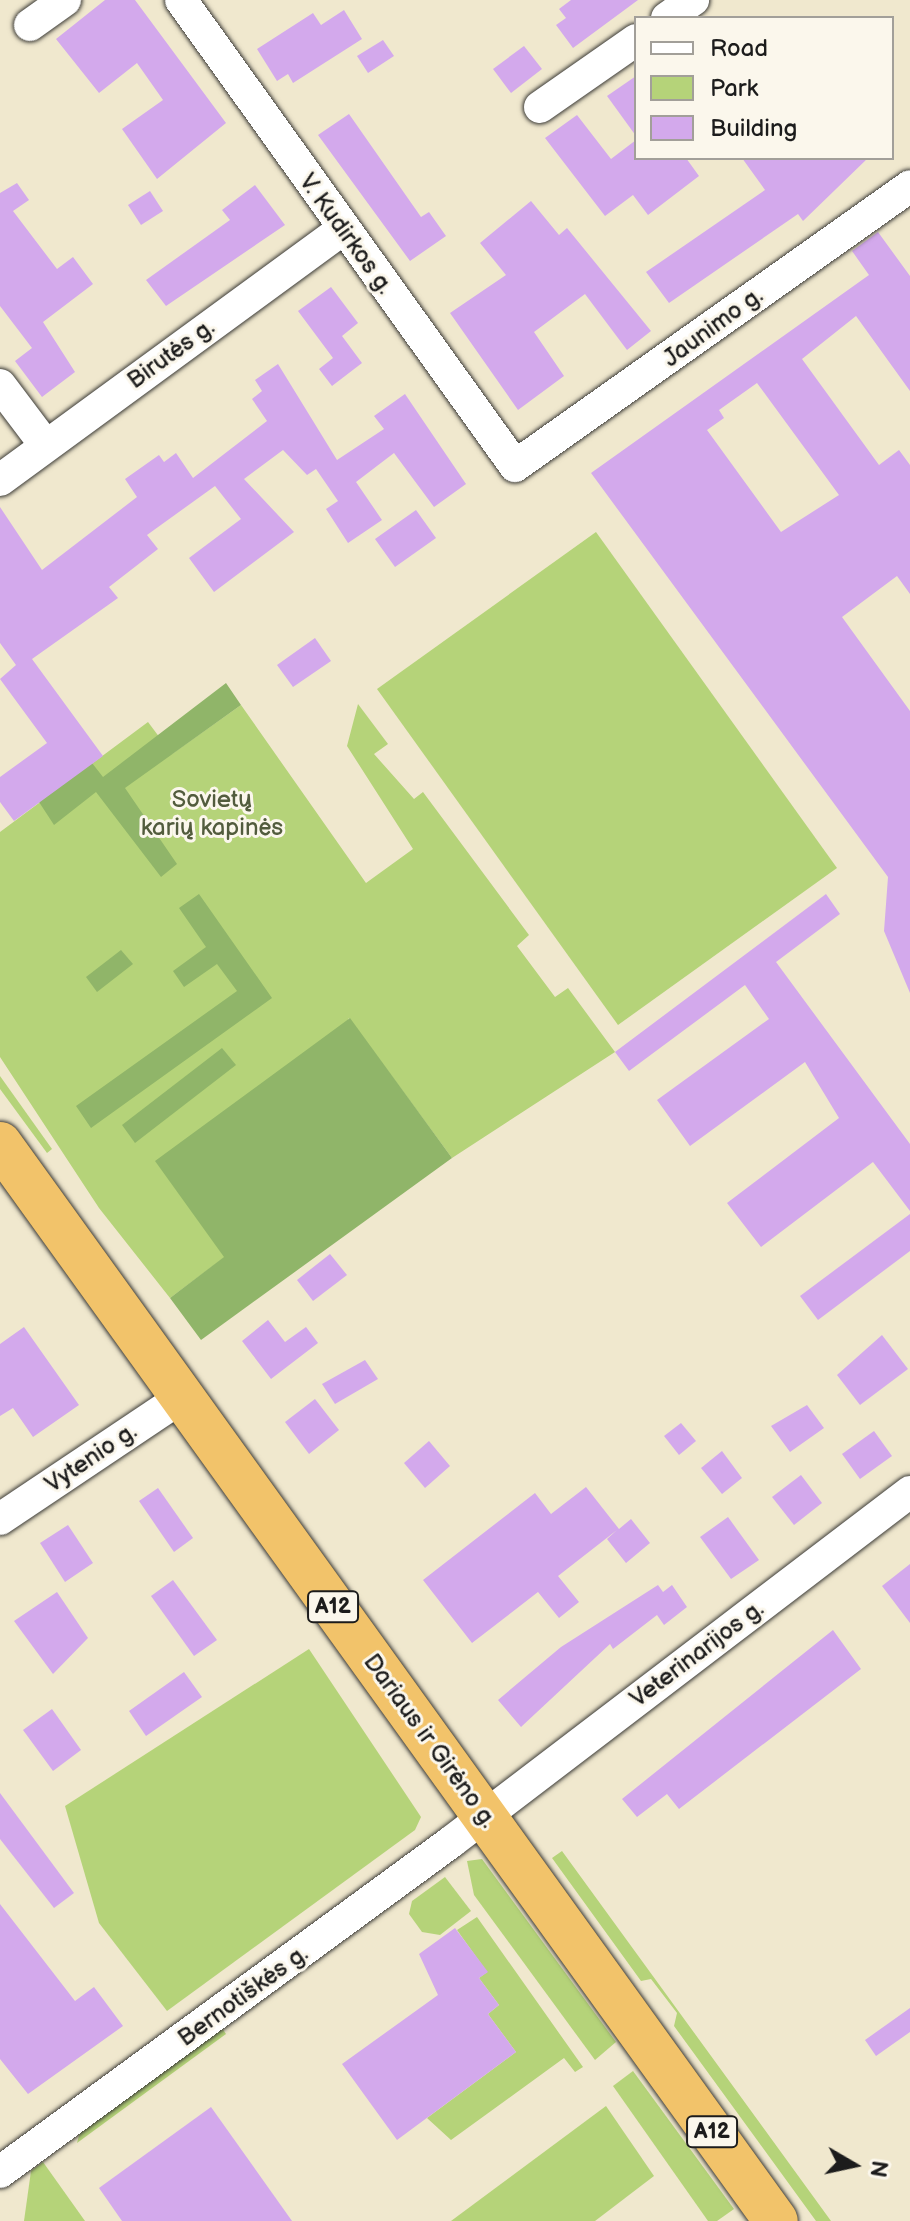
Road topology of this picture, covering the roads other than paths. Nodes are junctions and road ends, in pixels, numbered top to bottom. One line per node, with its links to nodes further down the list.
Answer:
1 (65, 0): 5 (street)
2 (693, 0): 4 (street)
3 (187, 2): 9 (street, V. Kudirkos g.)
4 (670, 16)
5 (30, 25)
6 (634, 41): 7 (street)
7 (540, 107)
8 (910, 186): 12 (street, Jaunimo g.)
9 (342, 230): 11 (street, Birutės g.); 12 (street, V. Kudirkos g.)
10 (0, 385): 11 (street)
11 (46, 446): 13 (street, Birutės g.)
12 (515, 466)
13 (0, 480)
14 (0, 1144): 15 (highway, Dariaus ir Girėno g. / A12)
15 (182, 1397): 17 (street, Vytenio g.); 18 (highway, Dariaus ir Girėno g. / A12)
16 (910, 1492): 18 (street, Veterinarijos g.)
17 (0, 1519)
18 (485, 1817): 19 (street, Bernotiškės g.); 20 (highway, Dariaus ir Girėno g. / A12)
19 (0, 2172)
20 (776, 2221)

